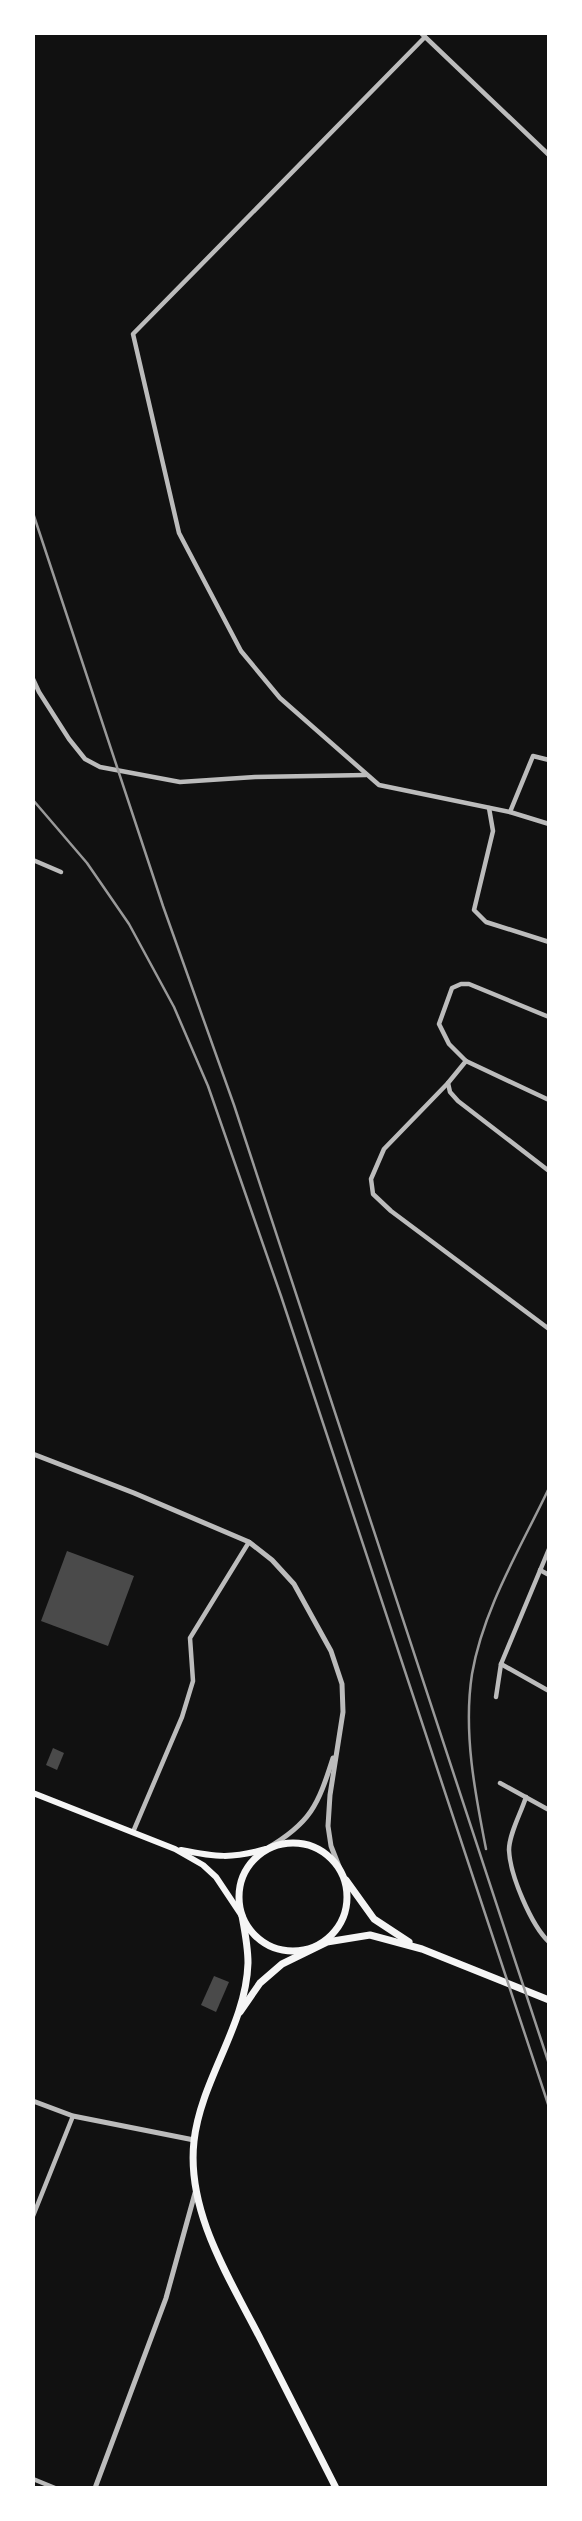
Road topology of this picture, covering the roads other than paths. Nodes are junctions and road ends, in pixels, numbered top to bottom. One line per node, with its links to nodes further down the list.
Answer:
1 (423, 35): 2 (street); 5 (street)
2 (549, 155)
3 (33, 679): 5 (street)
4 (549, 760): 7 (street)
5 (367, 775): 6 (street)
6 (489, 808): 7 (street); 11 (street)
7 (510, 812): 8 (street)
8 (549, 824)
9 (33, 860): 10 (street)
10 (61, 872)
11 (549, 942)
12 (549, 1017): 13 (street)
13 (466, 1061): 14 (street); 15 (street)
14 (448, 1083): 16 (street); 17 (street)
15 (549, 1100)
16 (549, 1171)
17 (549, 1329)
18 (33, 1454): 19 (street)
19 (248, 1542): 26 (street); 31 (street)
20 (549, 1549): 21 (street)
21 (540, 1570): 22 (street); 23 (street)
22 (549, 1575)
23 (501, 1664): 24 (street); 25 (street)
24 (549, 1691)
25 (496, 1697)
26 (340, 1738): 33 (street); 34 (street)
27 (500, 1783): 29 (street)
28 (33, 1793): 31 (main road)
29 (526, 1797): 30 (street); 36 (street)
30 (549, 1810)
31 (133, 1832): 32 (main road)
32 (176, 1849): 33 (main road); 35 (main road)
33 (266, 1849): 34 (main road); 35 (main road)
34 (342, 1874): 37 (main road); 38 (main road)
35 (242, 1916): 37 (main road); 40 (main road)
36 (549, 1942)
37 (311, 1948): 38 (main road); 40 (main road)
38 (422, 1949): 39 (main road)
39 (547, 1999)
40 (237, 2015): 43 (main road)
41 (33, 2101): 42 (street)
42 (73, 2116): 43 (street); 45 (street)
43 (194, 2140): 44 (main road)
44 (196, 2189): 48 (street); 49 (main road)
45 (33, 2216)
46 (33, 2479): 47 (street)
47 (55, 2488)
48 (95, 2488)
49 (336, 2488)

